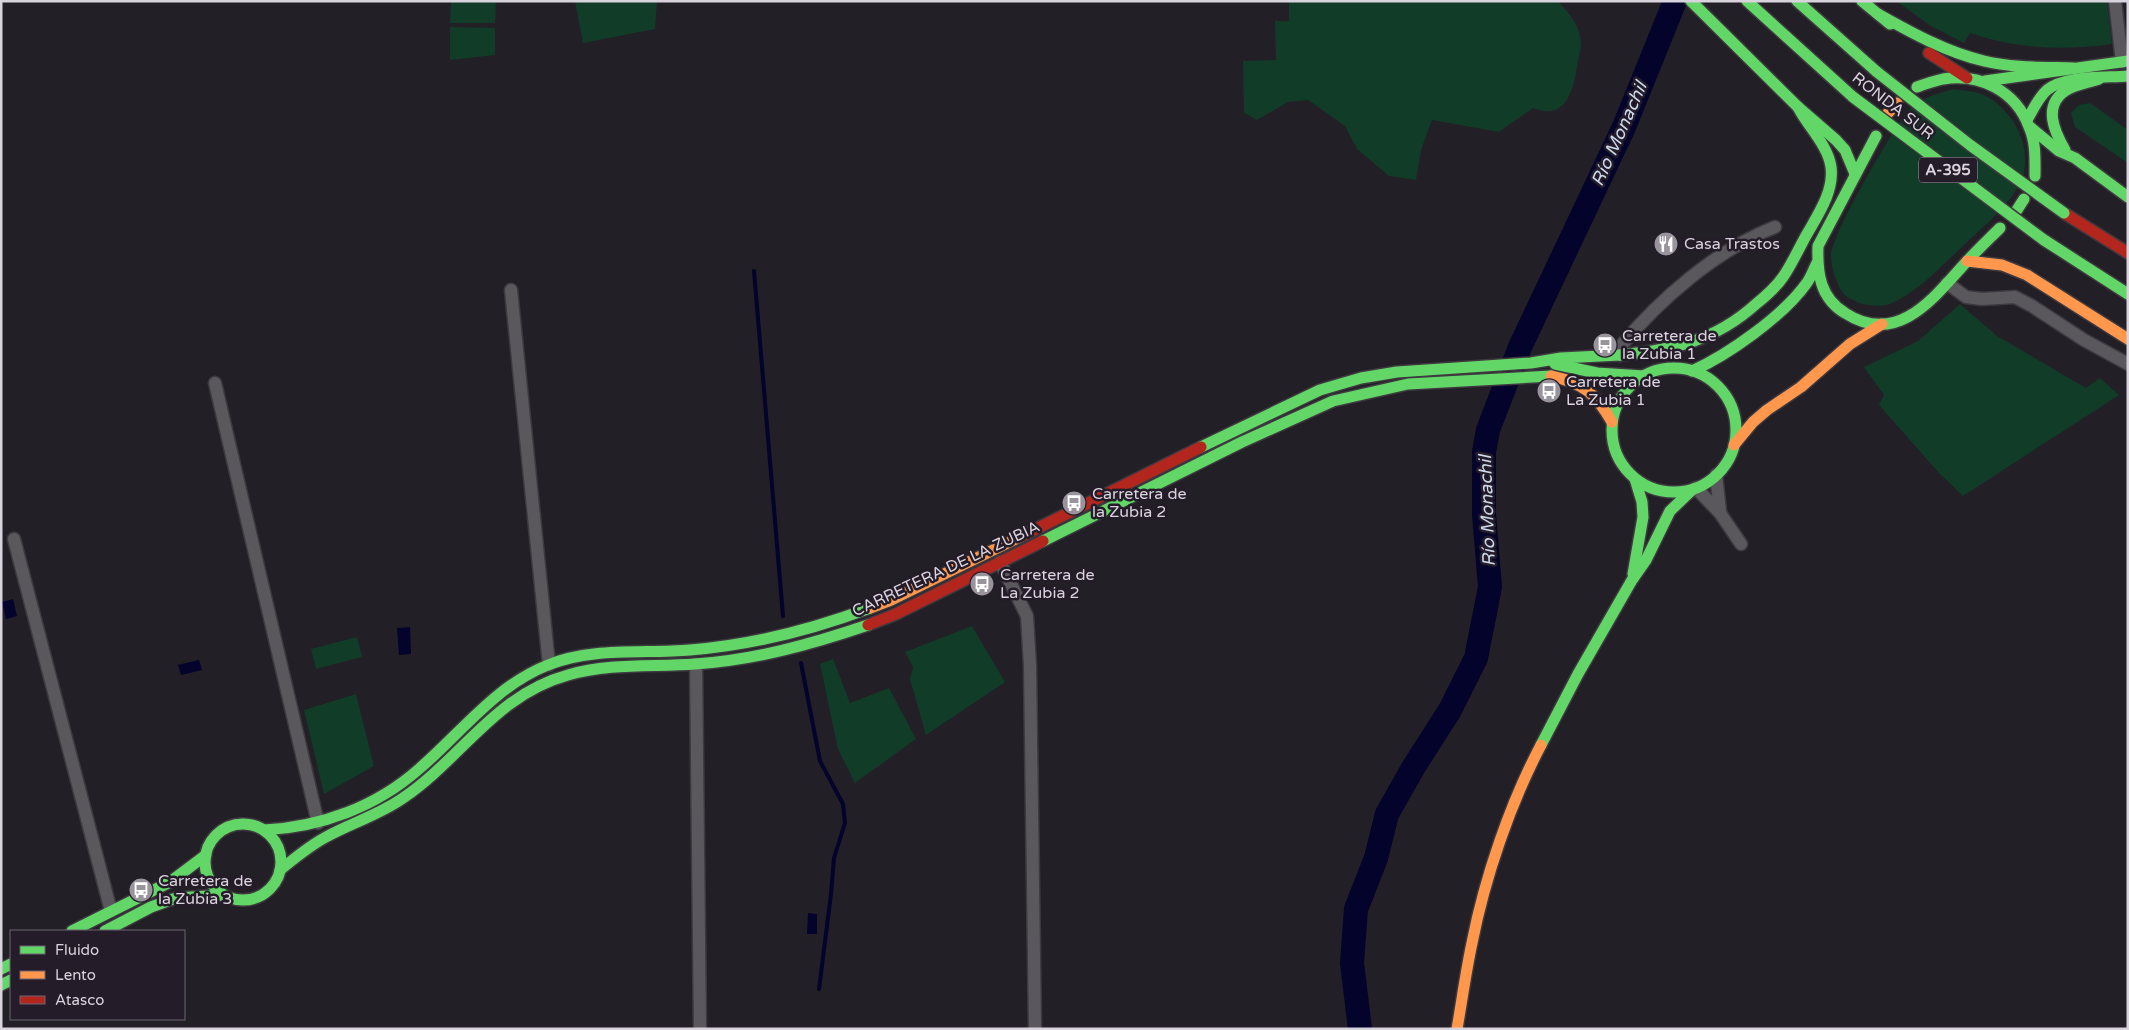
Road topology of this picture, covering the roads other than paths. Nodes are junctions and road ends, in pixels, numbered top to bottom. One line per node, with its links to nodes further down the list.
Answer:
1 (1692, 1): 15 (main road)
2 (1746, 1): 32 (main road, RONDA SUR / A-395, bridge)
3 (1797, 1): 27 (main road, RONDA SUR / A-395, bridge)
4 (1862, 1): 6 (main road)
5 (2115, 1): 7 (street)
6 (1878, 14): 8 (main road); 10 (main road)
7 (2125, 62): 8 (main road)
8 (2073, 68): 12 (main road)
9 (2128, 76): 11 (main road)
10 (1968, 78): 12 (main road); 13 (main road)
11 (2099, 79): 17 (main road); 19 (main road)
12 (1985, 81): 17 (main road)
13 (1917, 87)
14 (1897, 103): 16 (main road)
15 (1798, 107): 20 (main road); 35 (main road, CARRETERA DE LA ZUBIA)
16 (1888, 113)
17 (2029, 124): 19 (main road); 21 (main road)
18 (1876, 136): 20 (main road)
19 (2068, 155): 22 (main road)
20 (1855, 174): 29 (main road)
21 (2035, 176)
22 (2128, 197)
23 (2024, 199): 24 (main road)
24 (2017, 210)
25 (1776, 226): 35 (street)
26 (2000, 228): 28 (main road)
27 (2128, 253)
28 (1967, 261): 30 (main road); 34 (main road)
29 (1817, 263): 33 (main road); 38 (main road)
30 (1947, 283): 33 (main road); 37 (street)
31 (511, 290): 52 (street)
32 (2128, 294)
33 (1882, 324): 42 (main road)
34 (2128, 339)
35 (1620, 354): 36 (main road, CARRETERA DE LA ZUBIA)
36 (1536, 363): 39 (main road, CARRETERA DE LA ZUBIA); 52 (main road, CARRETERA DE LA ZUBIA)
37 (2128, 364)
38 (1692, 370): 39 (main road); 42 (main road)
39 (1644, 376): 41 (main road)
40 (215, 383): 53 (street)
41 (1612, 422): 44 (main road); 49 (main road, CARRETERA DE LA ZUBIA)
42 (1734, 445): 43 (main road)
43 (1716, 475): 45 (main road); 46 (street)
44 (1635, 478): 45 (main road); 50 (main road)
45 (1695, 488): 46 (street); 50 (main road)
46 (1720, 513): 48 (street)
47 (14, 539): 58 (street)
48 (1740, 544)
49 (1000, 562): 51 (main road, CARRETERA DE LA ZUBIA); 62 (street)
50 (1632, 580): 63 (main road)
51 (696, 664): 56 (main road, CARRETERA DE LA ZUBIA); 61 (street)
52 (549, 665): 53 (main road, CARRETERA DE LA ZUBIA)
53 (318, 823): 54 (main road, CARRETERA DE LA ZUBIA)
54 (264, 830): 55 (main road); 56 (main road)
55 (206, 855): 57 (main road); 58 (main road)
56 (280, 870): 57 (main road)
57 (223, 894): 60 (main road)
58 (110, 911): 59 (main road)
59 (74, 930)
60 (107, 930)
61 (700, 1029)
62 (1035, 1029)
63 (1457, 1029)

